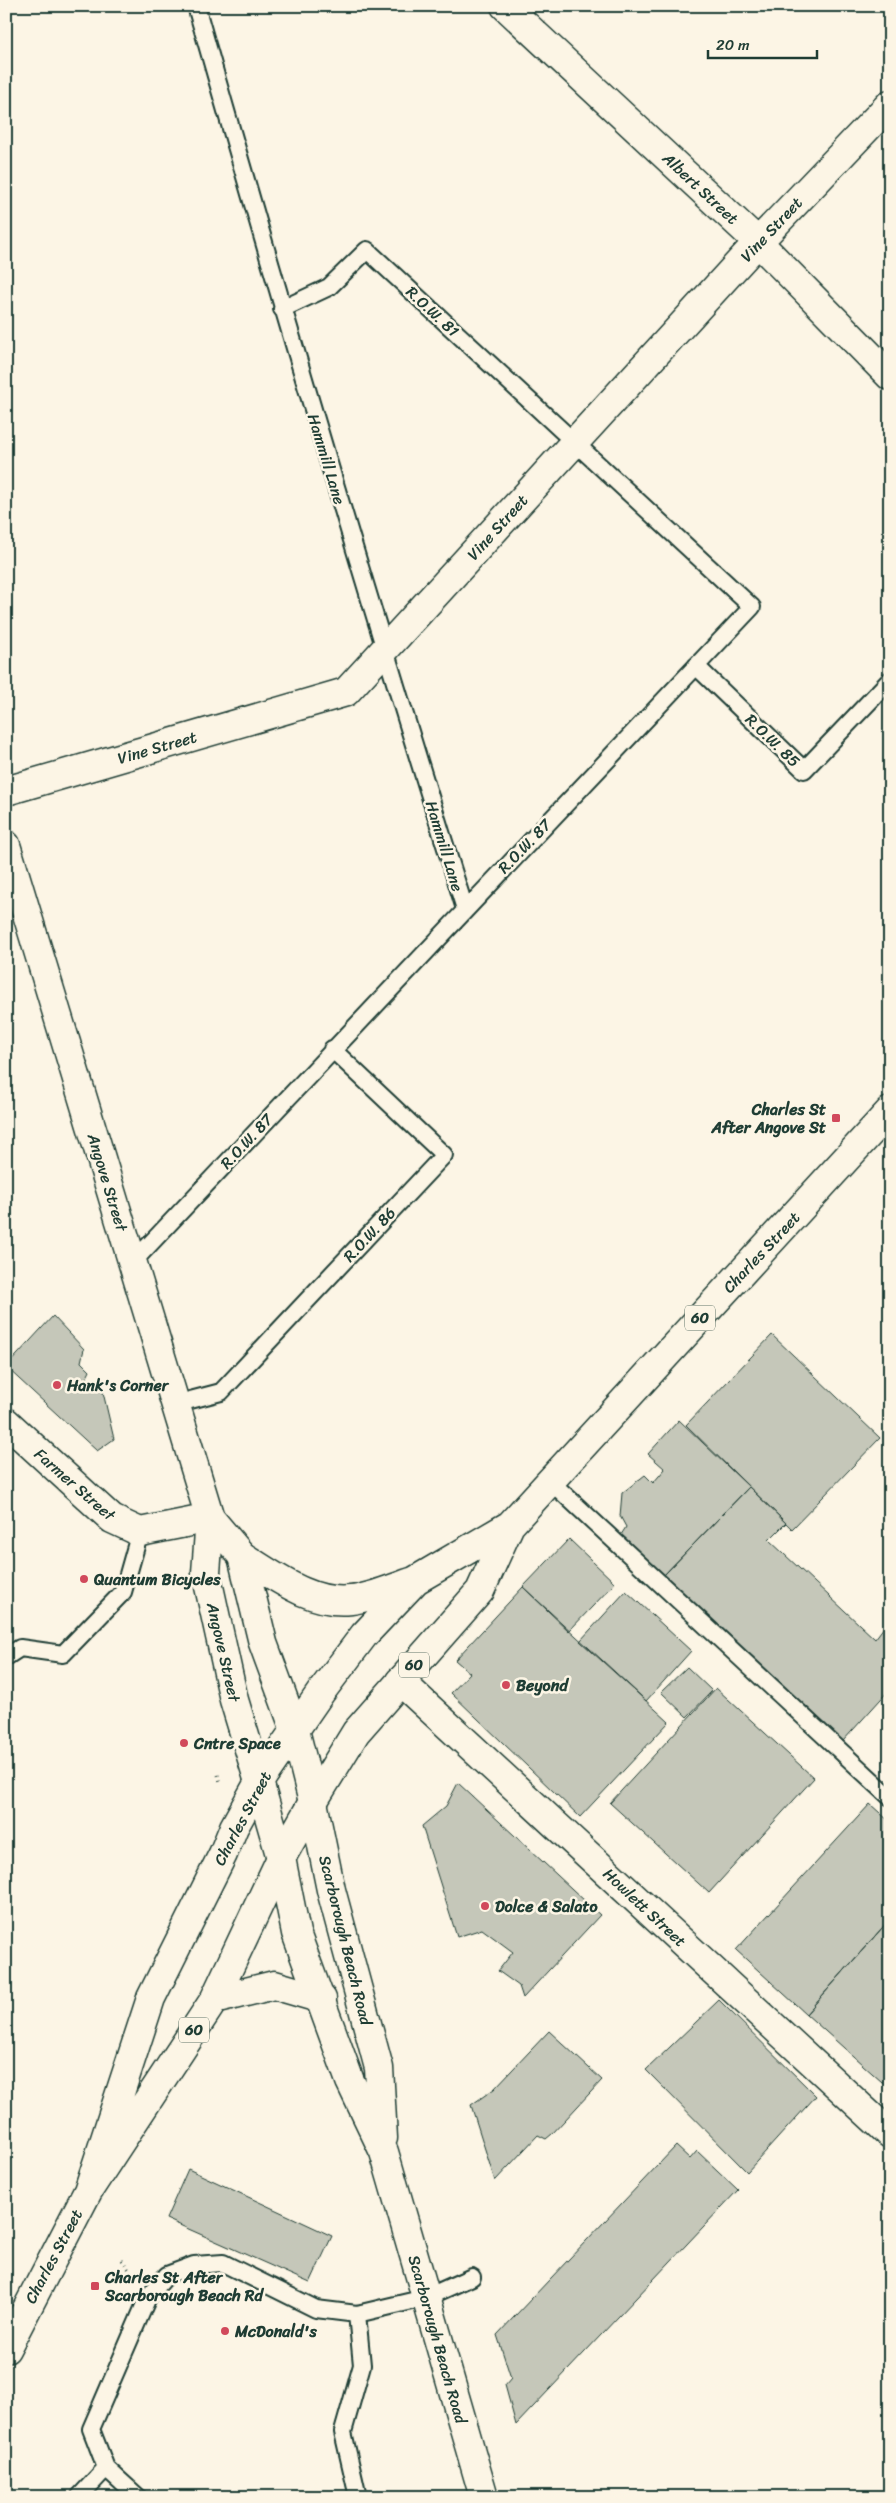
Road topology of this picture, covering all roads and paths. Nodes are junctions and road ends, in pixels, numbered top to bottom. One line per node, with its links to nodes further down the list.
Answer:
1 (196, 6): 5 (lane, Hammill Lane)
2 (505, 6): 4 (main road, Albert Street)
3 (890, 104): 4 (main road, Vine Street)
4 (758, 242): 6 (main road, Albert Street); 7 (main road, Vine Street)
5 (282, 309): 7 (lane, R.O.W. 81); 8 (lane, Hammill Lane)
6 (890, 376)
7 (574, 442): 8 (main road, Vine Street); 9 (lane, R.O.W. 87)
8 (384, 650): 11 (main road, Vine Street); 13 (lane, Hammill Lane)
9 (696, 666): 10 (lane, R.O.W. 85); 13 (lane, R.O.W. 87)
10 (890, 680)
11 (6, 790)
12 (6, 845): 16 (main road, Angove Street)
13 (465, 909): 14 (lane, R.O.W. 87)
14 (332, 1049): 16 (lane, R.O.W. 87); 17 (lane, R.O.W. 86)
15 (890, 1111): 19 (main road, Charles Street / 60)
16 (132, 1263): 17 (main road, Angove Street)
17 (176, 1404): 20 (main road, Angove Street)
18 (6, 1422): 22 (main road, Farmer Street)
19 (550, 1481): 21 (main road, Charles Street / 60); 29 (lane)
20 (210, 1518): 22 (main road); 23 (main road, Angove Street); 28 (main road, Angove Street)
21 (510, 1524): 24 (main road, Charles Street / 60); 26 (main road, Charles Street / 60)
22 (140, 1532): 25 (lane)
23 (242, 1556): 24 (main road); 27 (main road, Angove Street)
24 (416, 1580): 27 (main road, Charles Street / 60)
25 (6, 1657)
26 (400, 1680): 30 (main road, Charles Street / 60); 34 (main road, Howlett Street)
27 (295, 1730): 28 (main road, Charles Street / 60); 30 (main road, Scarborough Beach Road)
28 (259, 1782): 31 (main road, Scarborough Beach Road); 36 (main road, Charles Street / 60)
29 (890, 1797)
30 (313, 1802): 31 (main road, Charles Street / 60); 35 (main road, Scarborough Beach Road)
31 (281, 1858): 32 (main road, Scarborough Beach Road); 33 (main road, Charles Street / 60)
32 (322, 1999): 33 (main road); 35 (main road, Scarborough Beach Road)
33 (214, 2000): 36 (main road, Charles Street / 60)
34 (890, 2134)
35 (384, 2152): 38 (main road, Scarborough Beach Road)
36 (88, 2191): 40 (main road, Charles Street / 60)
37 (472, 2277): 38 (lane)
38 (425, 2298): 39 (lane); 45 (main road, Scarborough Beach Road)
39 (358, 2314): 41 (lane); 44 (lane)
40 (6, 2350)
41 (106, 2468): 42 (lane); 43 (lane)
42 (79, 2497)
43 (138, 2497)
44 (358, 2497)
45 (484, 2497)

